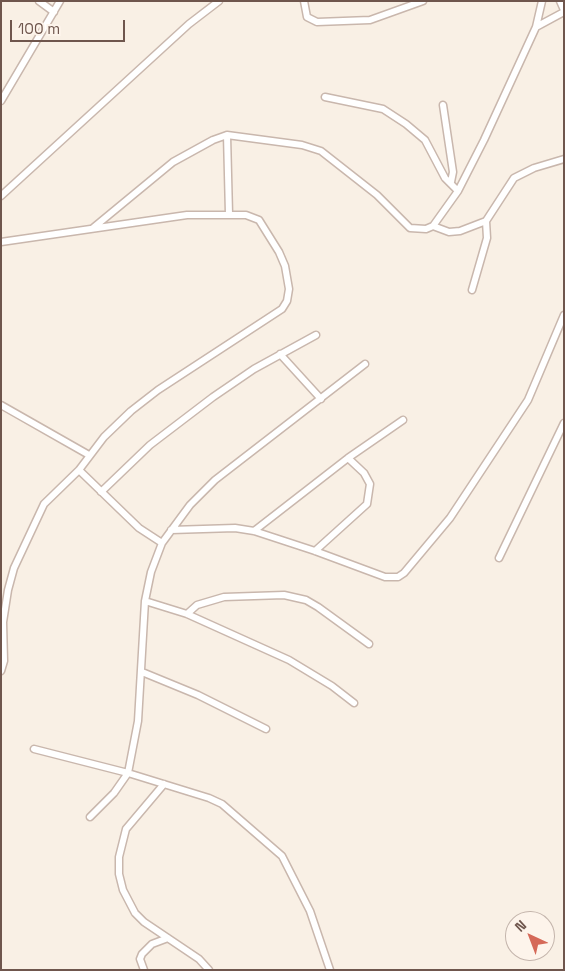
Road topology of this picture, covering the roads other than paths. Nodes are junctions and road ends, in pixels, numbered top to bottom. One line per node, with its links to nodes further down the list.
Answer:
1 (39, 1): 9 (street)
2 (60, 1): 9 (street)
3 (219, 1): 18 (street)
4 (304, 1): 5 (street)
5 (424, 1)
6 (542, 1): 10 (street)
7 (560, 1): 8 (street)
8 (564, 11): 10 (street)
9 (54, 12): 12 (street)
10 (536, 27): 17 (street)
11 (325, 97): 16 (street)
12 (1, 101)
13 (443, 105): 16 (street)
14 (227, 136): 19 (street); 21 (street); 22 (street)
15 (564, 159): 20 (street)
16 (452, 182): 17 (street)
17 (458, 191): 21 (street)
18 (1, 196)
19 (229, 214): 22 (street); 33 (street)
20 (486, 221): 21 (street); 24 (street)
21 (433, 226)
22 (93, 229): 23 (street)
23 (1, 242)
24 (472, 290)
25 (564, 315): 40 (street)
26 (316, 335): 27 (street)
27 (280, 354): 29 (street); 36 (street)
28 (365, 364): 29 (street)
29 (321, 399): 37 (street)
30 (1, 405): 33 (street)
31 (403, 420): 34 (street)
32 (564, 423): 41 (street)
33 (89, 455): 35 (street)
34 (348, 458): 38 (street); 40 (street)
35 (79, 470): 36 (street); 43 (street)
36 (101, 492): 39 (street)
37 (171, 530): 38 (street); 39 (street)
38 (254, 531): 40 (street)
39 (162, 544): 42 (street)
40 (315, 550)
41 (499, 558)
42 (145, 601): 44 (street); 47 (street)
43 (4, 609): 46 (street)
44 (187, 614): 45 (street); 48 (street)
45 (369, 644)
46 (1, 670)
47 (142, 672): 49 (street); 51 (street)
48 (354, 703)
49 (266, 729)
50 (34, 749): 51 (street)
51 (128, 773): 52 (street); 53 (street)
52 (164, 784): 54 (street); 57 (street)
53 (90, 818)
54 (168, 938): 55 (street); 56 (street)
55 (144, 970)
56 (209, 970)
57 (330, 970)

